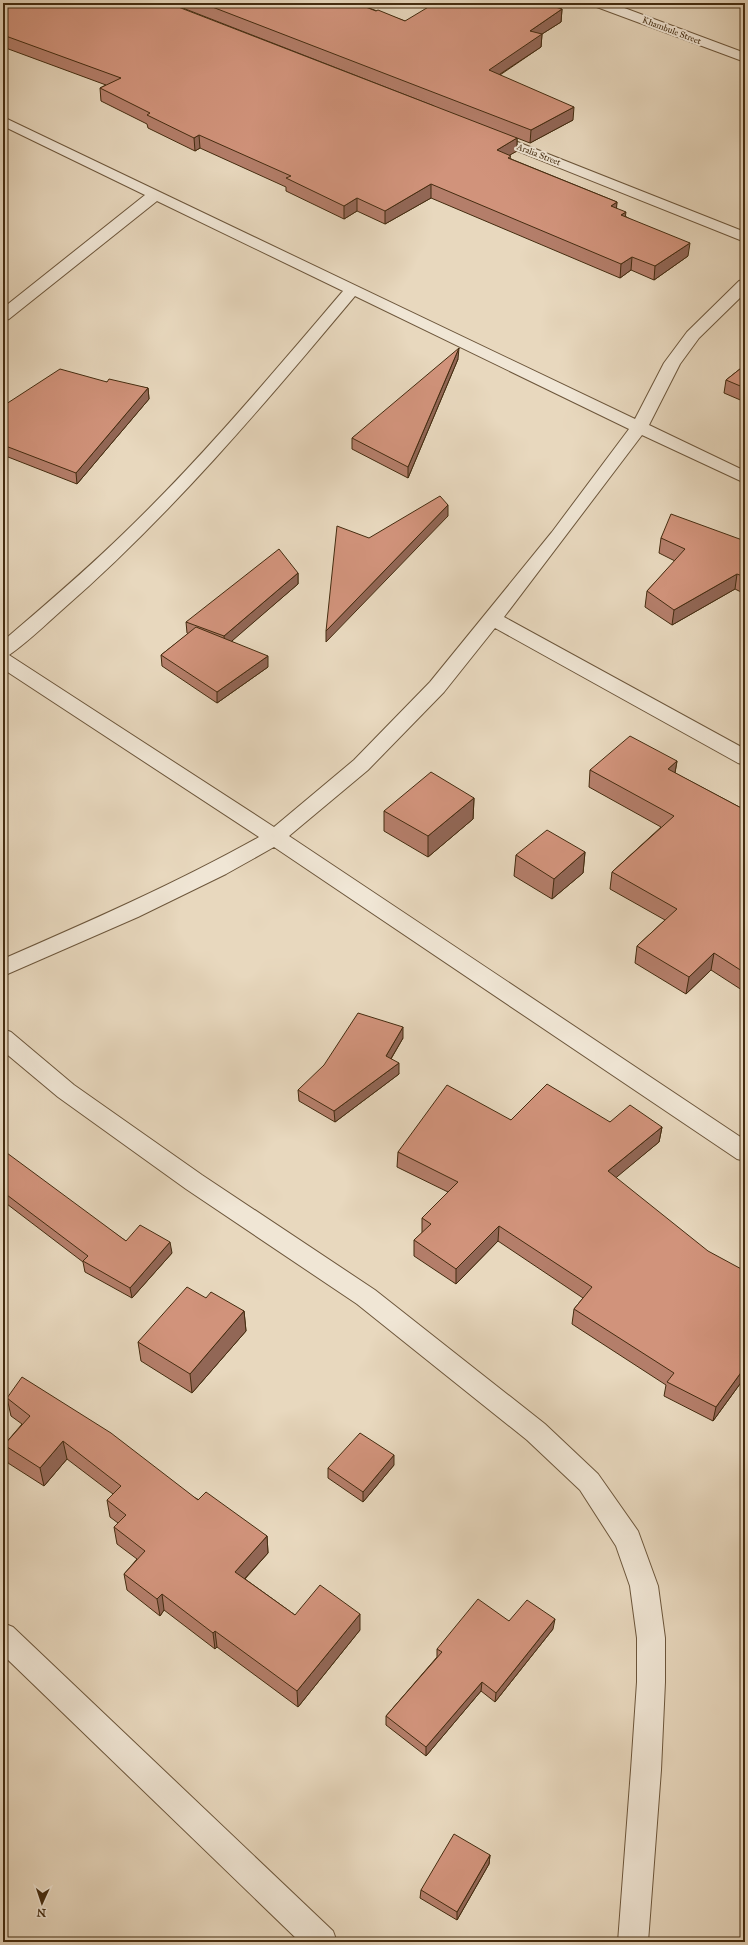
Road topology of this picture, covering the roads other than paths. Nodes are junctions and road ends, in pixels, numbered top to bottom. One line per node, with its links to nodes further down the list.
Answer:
1 (599, 3): 2 (street, Khambule Street)
2 (745, 58)
3 (3, 121): 5 (street)
4 (478, 130): 6 (street, Aralia Street)
5 (155, 194): 8 (street); 9 (street)
6 (745, 237)
7 (745, 284): 10 (street)
8 (353, 289): 10 (street); 13 (street)
9 (3, 316)
10 (640, 426): 11 (street); 12 (street)
11 (745, 478)
12 (493, 619): 15 (street); 16 (street)
13 (3, 651)
14 (3, 660): 16 (street)
15 (745, 758)
16 (275, 837): 17 (street); 19 (street)
17 (3, 968)
18 (3, 1038): 22 (street)
19 (745, 1151)
20 (3, 1636): 21 (street)
21 (322, 1942)
22 (633, 1942)

